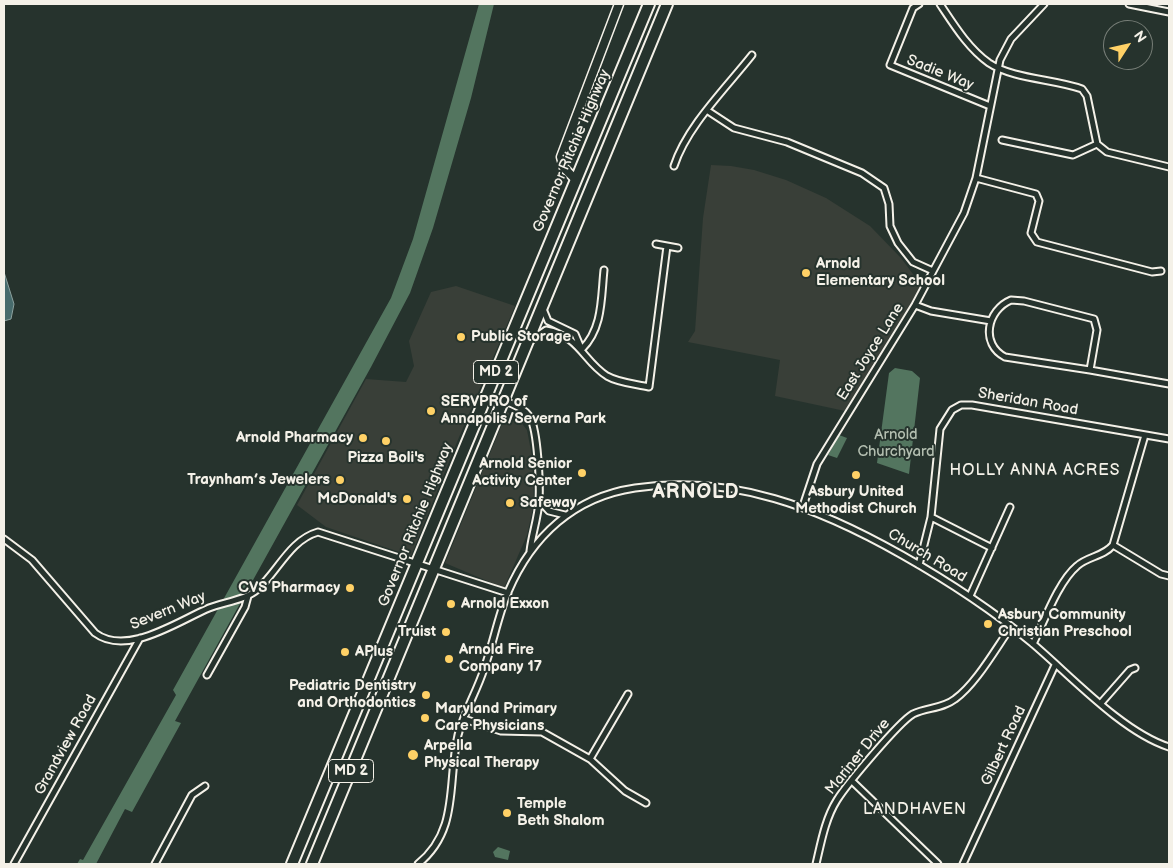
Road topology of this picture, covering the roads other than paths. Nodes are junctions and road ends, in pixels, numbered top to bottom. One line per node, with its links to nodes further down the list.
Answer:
1 (619, 4): 18 (street)
2 (649, 4): 18 (highway, Governor Ritchie Highway / MD 2)
3 (667, 4): 19 (highway, Governor Ritchie Highway / MD 2)
4 (919, 4): 11 (street, Sadie Way)
5 (940, 4): 10 (street)
6 (1044, 4): 10 (street, East Joyce Lane)
7 (1129, 4): 8 (street)
8 (1169, 12)
9 (752, 55): 12 (street)
10 (998, 67): 11 (street, East Joyce Lane); 14 (street)
11 (990, 106): 17 (street, East Joyce Lane)
12 (708, 111): 15 (street); 25 (street)
13 (1002, 140): 14 (street)
14 (1097, 144): 16 (street)
15 (674, 166)
16 (1169, 167)
17 (976, 178): 24 (street); 25 (street, East Joyce Lane)
18 (576, 180): 19 (highway); 45 (highway, Governor Ritchie Highway / MD 2)
19 (585, 203): 27 (highway, Governor Ritchie Highway / MD 2)
20 (656, 244): 21 (street)
21 (667, 246): 22 (street); 30 (street)
22 (678, 248)
23 (604, 270): 30 (street)
24 (1161, 270)
25 (933, 271): 26 (street, East Joyce Lane)
26 (915, 305): 28 (street); 37 (street, East Joyce Lane)
27 (543, 309): 29 (highway, Governor Ritchie Highway / MD 2); 30 (street)
28 (991, 321): 31 (street); 31 (street)
29 (530, 341): 30 (street); 33 (highway, Governor Ritchie Highway / MD 2)
30 (582, 349)
31 (1090, 370): 32 (street)
32 (1168, 384)
33 (504, 401): 36 (street); 47 (highway, Governor Ritchie Highway / MD 2)
34 (1145, 435): 35 (street, Sheridan Road); 40 (street, Sheridan Road); 42 (street)
35 (1169, 439)
36 (539, 501): 39 (street); 44 (street)
37 (802, 506): 39 (street, Church Road); 46 (street, Church Road)
38 (1010, 507): 43 (street)
39 (565, 515): 44 (street, Church Road)
40 (932, 517): 43 (street); 46 (street, Sheridan Road)
41 (4, 539): 53 (street, Severn Way)
42 (1113, 546): 48 (street); 54 (street)
43 (992, 548): 51 (street)
44 (530, 551): 49 (street)
45 (416, 564): 47 (street, Severn Way); 50 (street, Severn Way); 68 (highway, Governor Ritchie Highway / MD 2)
46 (919, 565): 51 (street, Church Road)
47 (434, 569): 49 (street, Severn Way); 69 (highway, Governor Ritchie Highway / MD 2)
48 (1169, 576)
49 (508, 593): 60 (street)
50 (248, 596): 53 (street, Severn Way); 57 (street)
51 (970, 596): 52 (street, Church Road)
52 (1012, 627): 54 (street, Church Road); 63 (street, Mariner Drive)
53 (140, 638): 66 (street, Grandview Road)
54 (1033, 644): 55 (street, Church Road)
55 (1055, 665): 59 (street, Church Road); 73 (street, Gilbert Road)
56 (1135, 668): 59 (street)
57 (207, 675)
58 (628, 694): 62 (street)
59 (1101, 703): 61 (street, Church Road)
60 (464, 718): 62 (street); 70 (street)
61 (1169, 747)
62 (590, 759): 65 (street)
63 (852, 782): 71 (street, Mariner Drive); 72 (street)
64 (205, 786): 67 (street)
65 (646, 802)
66 (14, 864)
67 (155, 864)
68 (292, 864)
69 (312, 864)
70 (418, 864)
71 (816, 864)
72 (938, 864)
73 (963, 864)

